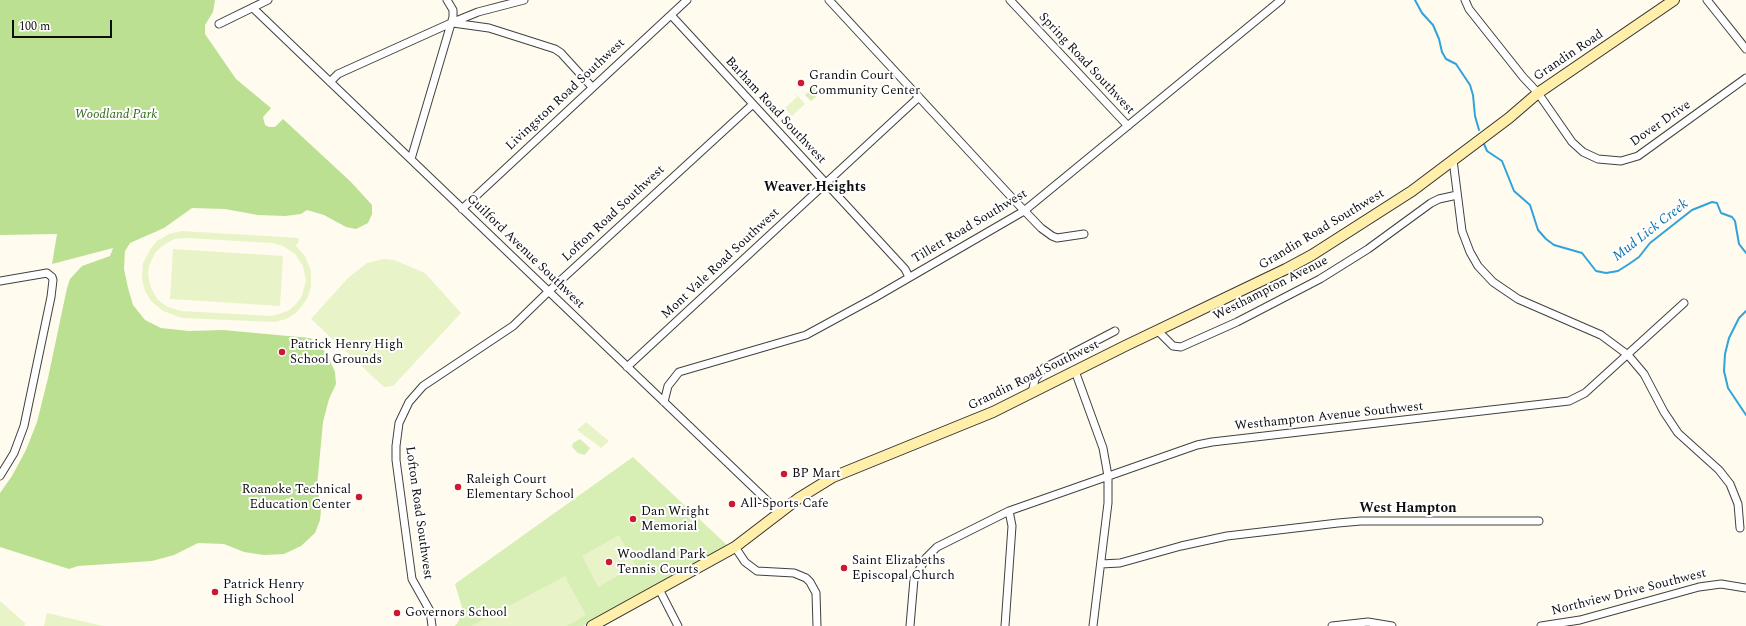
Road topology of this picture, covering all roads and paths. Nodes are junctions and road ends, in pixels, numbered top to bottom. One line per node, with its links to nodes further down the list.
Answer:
1 (268, 0): 11 (street)
2 (447, 0): 13 (street)
3 (524, 0): 13 (street)
4 (687, 0): 12 (street, Livingston Road Southwest)
5 (829, 0): 20 (street)
6 (1011, 0): 22 (street, Spring Road Southwest)
7 (1281, 0): 22 (street, Tillett Road Southwest)
8 (1465, 0): 19 (street, Dover Drive)
9 (1674, 0): 19 (street, Grandin Road)
10 (1707, 0): 15 (street)
11 (253, 8): 14 (street); 17 (street, Guilford Avenue Southwest)
12 (670, 15): 18 (street, Livingston Road Southwest); 21 (street, Barham Road Southwest)
13 (451, 23): 17 (street); 18 (street); 24 (street)
14 (219, 24)
15 (1746, 49)
16 (1746, 78): 19 (street, Dover Drive)
17 (330, 82): 24 (street, Guilford Avenue Southwest)
18 (592, 87): 28 (street, Livingston Road Southwest)
19 (1538, 93): 23 (street, Grandin Road)
20 (919, 97): 26 (street, Mont Vale Road Southwest); 29 (street)
21 (753, 104): 26 (street, Barham Road Southwest); 33 (street, Lofton Road Southwest)
22 (1128, 126): 29 (street, Tillett Road Southwest)
23 (1482, 138): 25 (street, Grandin Road Southwest)
24 (411, 159): 28 (street, Guilford Avenue Southwest)
25 (1453, 160): 27 (street); 35 (street, Grandin Road Southwest)
26 (826, 183): 31 (street, Barham Road Southwest); 38 (street, Mont Vale Road Southwest)
27 (1457, 195): 35 (street, Westhampton Avenue); 37 (street)
28 (462, 208): 33 (street, Guilford Avenue Southwest)
29 (1024, 211): 30 (street); 31 (street, Tillett Road Southwest)
30 (1084, 234)
31 (910, 277): 41 (street, Tillett Road Southwest)
32 (0, 281): 42 (street)
33 (548, 291): 38 (street, Guilford Avenue Southwest); 52 (street, Lofton Road Southwest)
34 (1684, 303): 37 (street, Westhampton Avenue Southwest)
35 (1157, 330): 39 (street, Grandin Road Southwest)
36 (1116, 331): 40 (street)
37 (1628, 355): 43 (street, Westhampton Avenue Southwest); 47 (street)
38 (627, 367): 41 (street, Guilford Avenue Southwest)
39 (1075, 371): 40 (street, Grandin Road Southwest); 43 (street)
40 (1032, 393): 45 (street, Grandin Road Southwest)
41 (664, 402): 45 (street, Guilford Avenue Southwest)
42 (0, 476)
43 (1108, 476): 44 (street, Westhampton Avenue Southwest); 49 (street)
44 (1009, 511): 56 (street, Westhampton Avenue Southwest); 57 (street)
45 (780, 514): 48 (street, Grandin Road Southwest)
46 (1539, 521): 49 (street)
47 (1740, 528)
48 (735, 547): 51 (street, Grandin Road Southwest); 55 (street)
49 (1101, 564): 58 (street)
50 (1746, 588): 61 (street, Northview Drive Southwest)
51 (659, 589): 53 (street, Grandin Road Southwest); 54 (street)
52 (432, 626)
53 (592, 626)
54 (678, 626)
55 (817, 626)
56 (910, 626)
57 (1005, 626)
58 (1093, 626)
59 (1332, 626): 60 (street)
60 (1392, 626)
61 (1541, 626)

